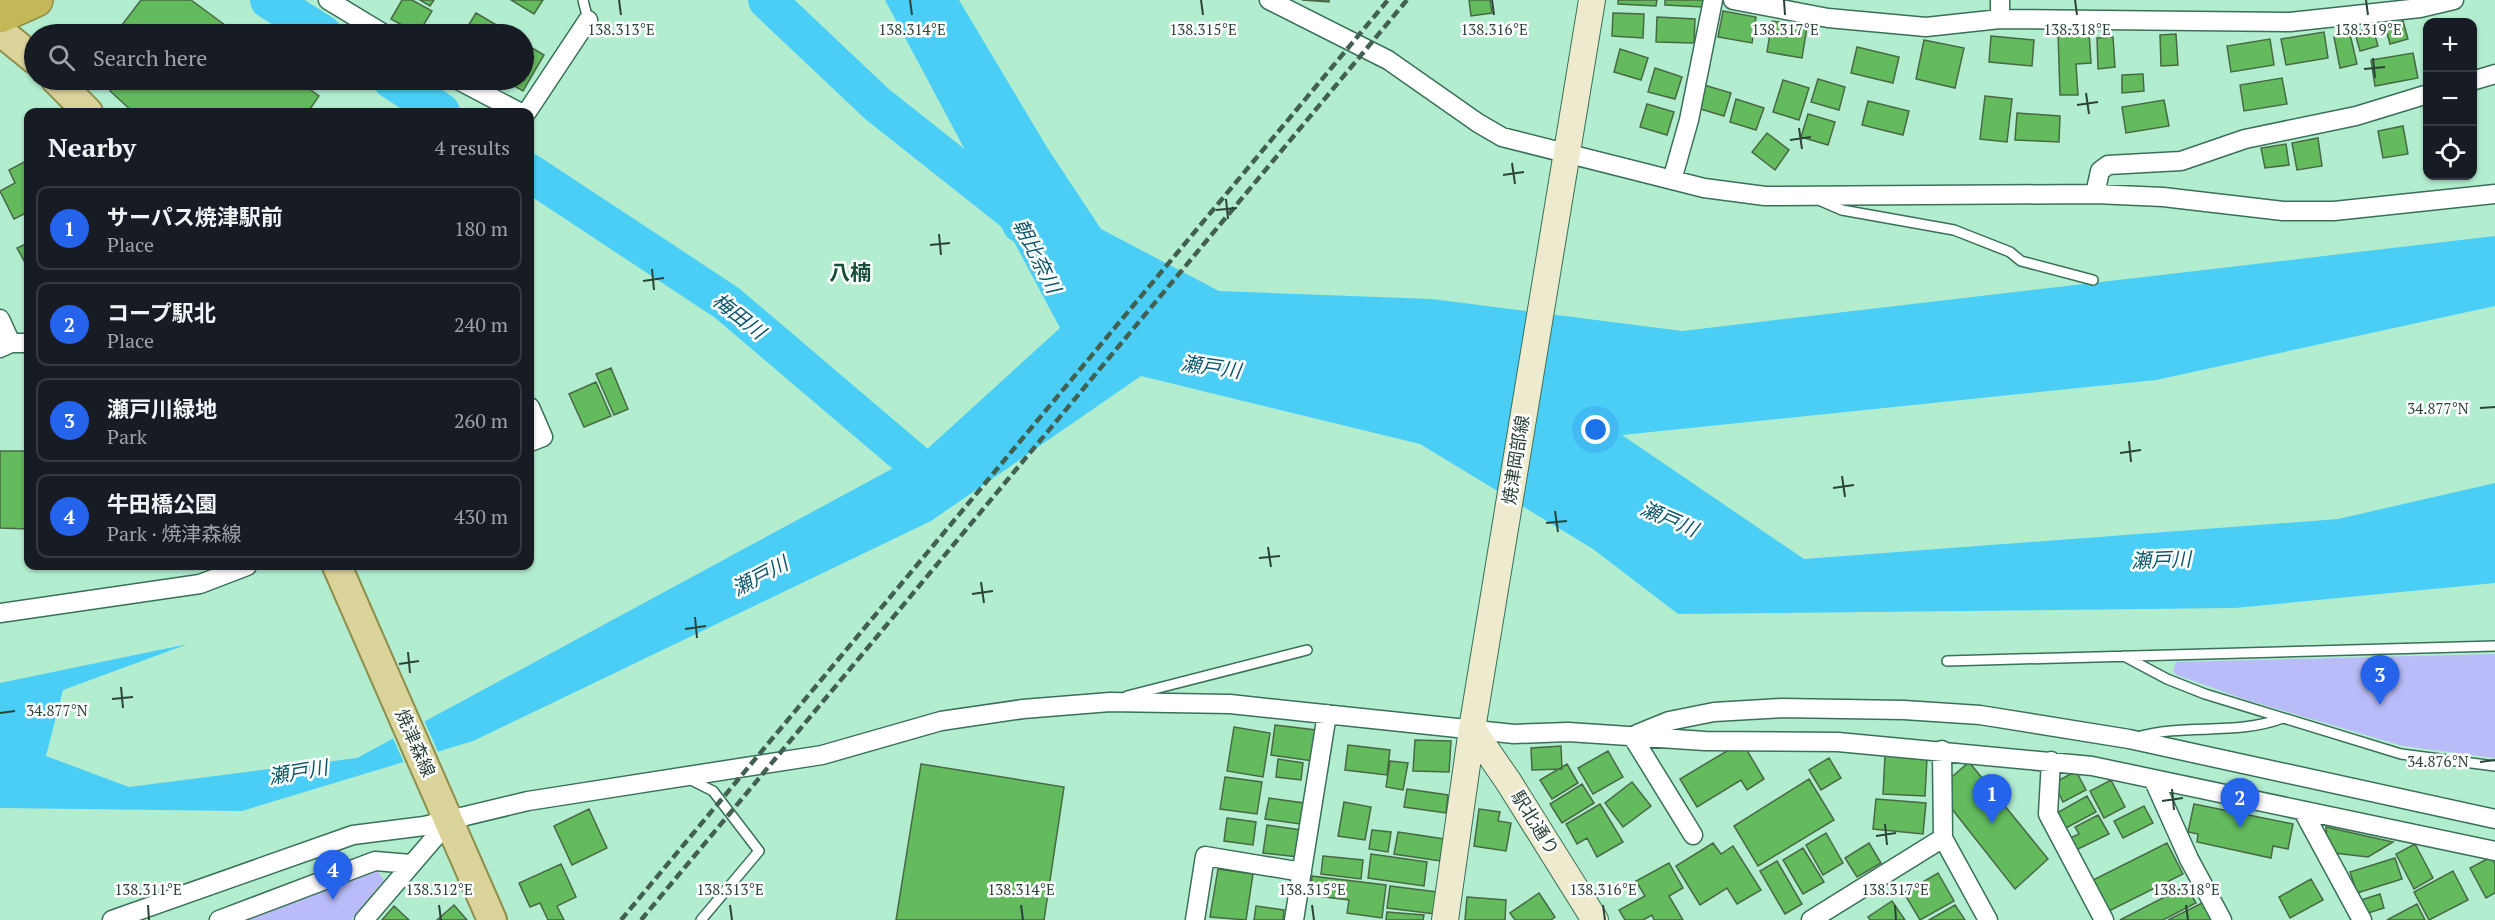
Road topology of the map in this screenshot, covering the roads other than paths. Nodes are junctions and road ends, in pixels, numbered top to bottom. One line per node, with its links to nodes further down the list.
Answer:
1 (36, 0): 10 (highway)
2 (328, 0): 13 (street)
3 (583, 0): 12 (lane)
4 (1269, 0): 24 (street)
5 (1592, 0): 24 (main road, 焼津岡部線)
6 (1713, 0): 25 (street)
7 (1734, 0): 11 (street)
8 (2000, 0): 11 (street)
9 (2454, 0): 11 (street)
10 (0, 16)
11 (2000, 19)
12 (588, 20): 23 (street)
13 (368, 24)
14 (0, 32): 15 (main road)
15 (24, 51)
16 (2495, 74): 17 (street)
17 (2477, 79)
18 (66, 90): 21 (main road)
19 (477, 90): 22 (street)
20 (2423, 95): 26 (street)
21 (84, 108)
22 (511, 108)
23 (530, 108)
24 (1566, 159): 25 (street); 44 (main road, 焼津岡部線)
25 (1672, 180): 28 (street)
26 (2095, 194): 27 (street); 28 (street)
27 (2495, 194)
28 (1810, 195): 29 (lane)
29 (2093, 280)
30 (0, 319): 31 (street)
31 (13, 345)
32 (534, 416): 33 (street)
33 (534, 440)
34 (237, 570): 36 (street)
35 (339, 570): 52 (main road, 焼津森線)
36 (0, 613)
37 (2495, 646): 39 (lane)
38 (1307, 650): 41 (lane)
39 (2122, 655): 40 (lane); 43 (lane)
40 (1947, 661)
41 (1110, 702): 42 (street); 50 (street)
42 (1327, 714): 44 (street); 59 (street)
43 (2283, 718): 46 (lane); 49 (lane)
44 (1472, 729): 45 (street); 67 (main road, 焼津岡部線); 68 (main road, 駅北通り)
45 (1632, 736): 46 (street); 47 (street); 55 (street)
46 (2129, 739): 54 (street)
47 (1942, 750): 48 (street); 56 (street)
48 (2051, 761): 51 (street); 71 (street)
49 (2495, 766)
50 (682, 776): 52 (street); 64 (lane)
51 (2154, 780): 53 (street); 72 (street)
52 (444, 809): 58 (street); 60 (street); 63 (main road, 焼津森線)
53 (2304, 813): 57 (street); 73 (street)
54 (2495, 819)
55 (1693, 835)
56 (1943, 838): 69 (street); 70 (street)
57 (2495, 851)
58 (411, 864): 61 (street); 62 (street)
59 (1302, 872): 65 (street); 66 (street)
60 (112, 920)
61 (219, 920)
62 (364, 920)
63 (492, 920)
64 (701, 920)
65 (1195, 920)
66 (1294, 920)
67 (1445, 920)
68 (1595, 920)
69 (1811, 920)
70 (1988, 920)
71 (2104, 920)
72 (2222, 920)
73 (2362, 920)

